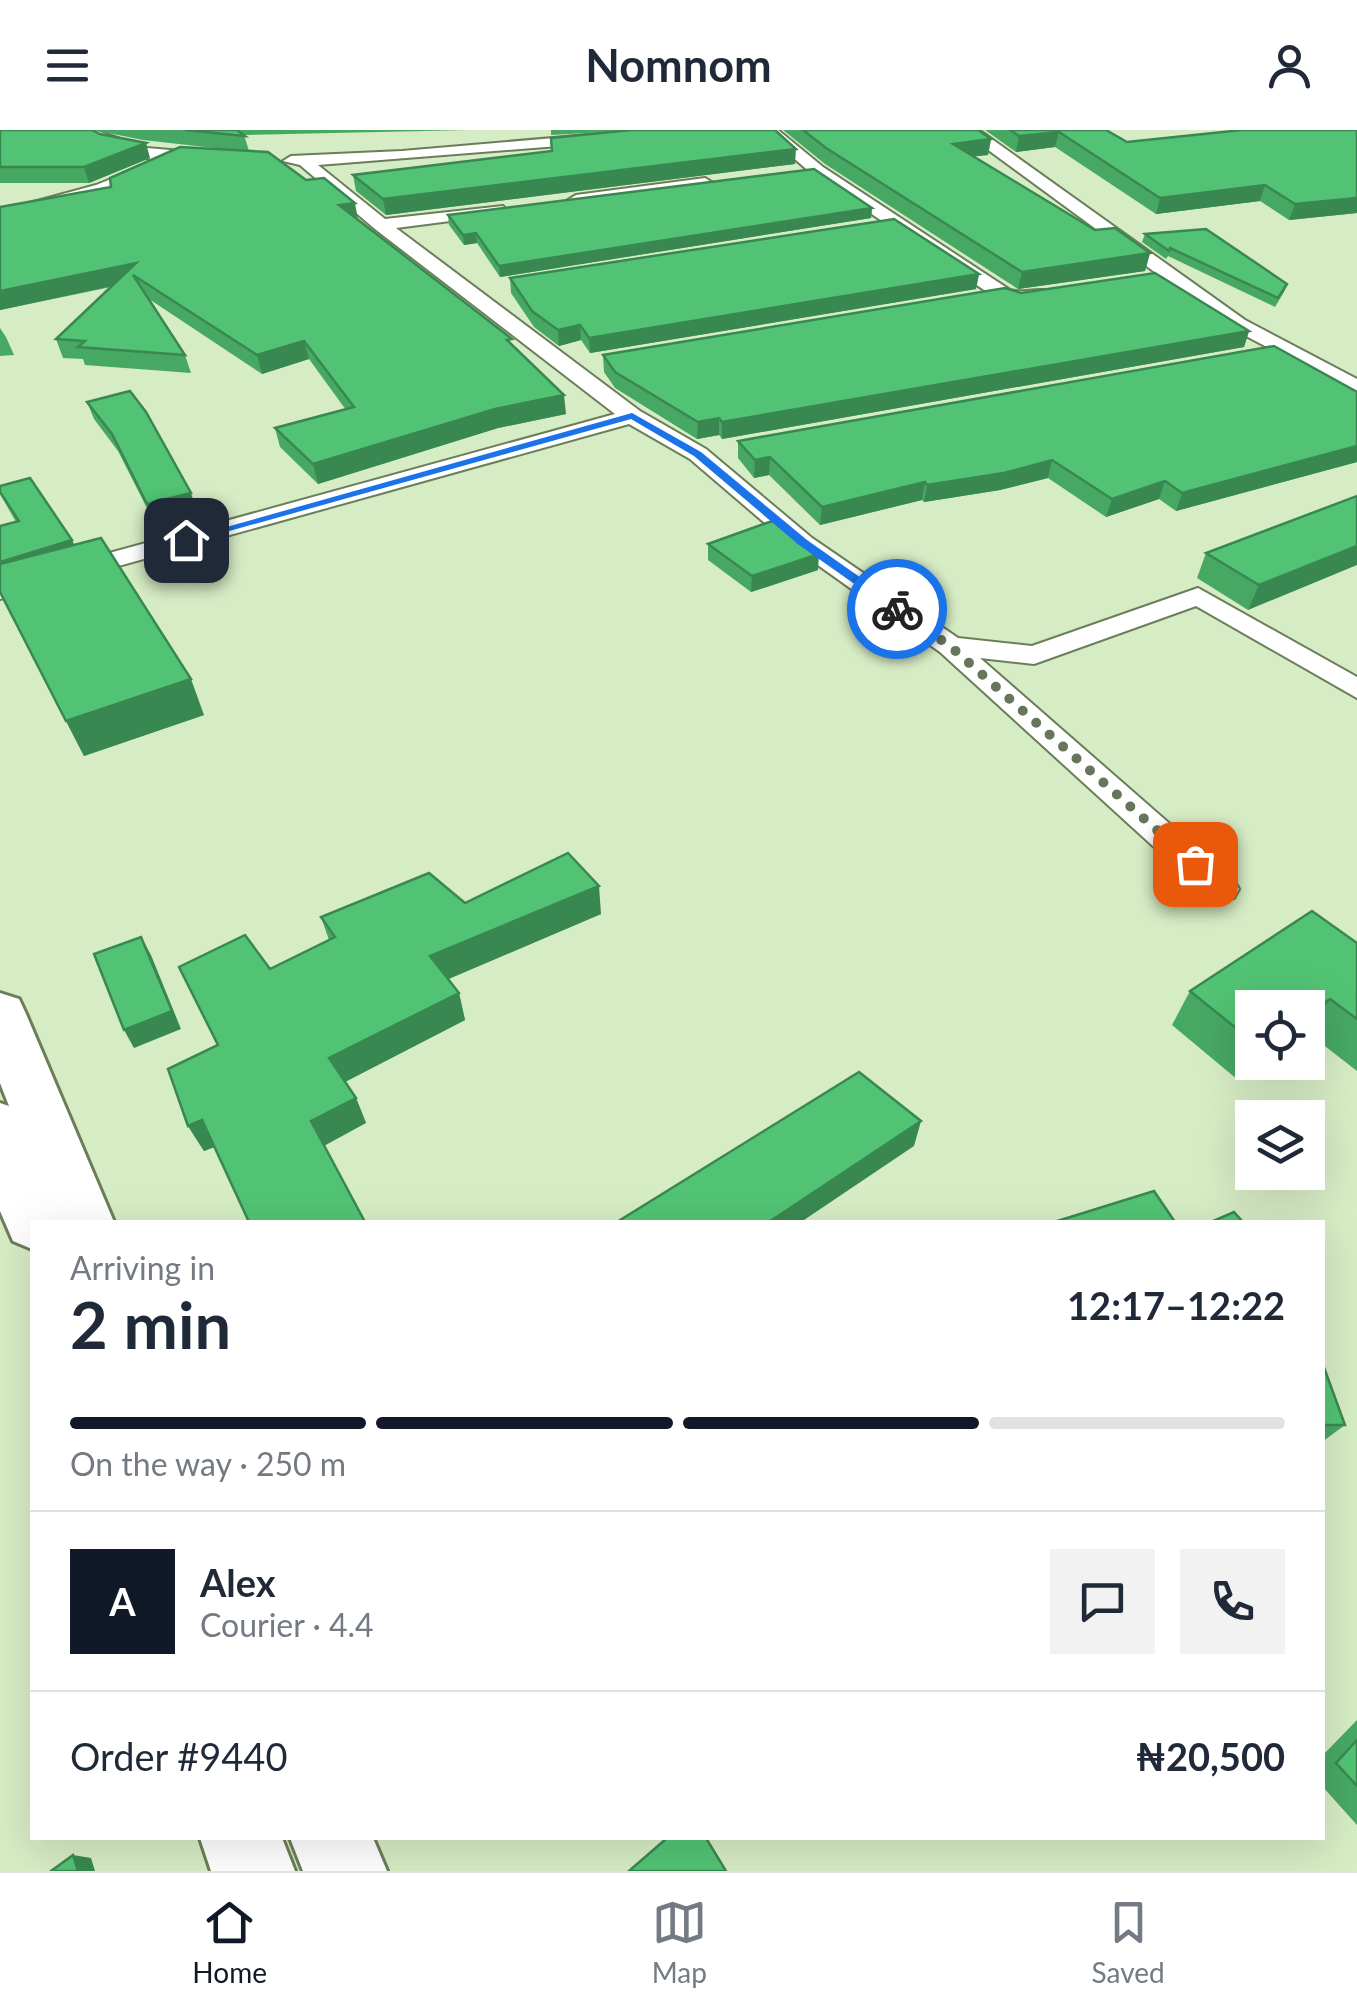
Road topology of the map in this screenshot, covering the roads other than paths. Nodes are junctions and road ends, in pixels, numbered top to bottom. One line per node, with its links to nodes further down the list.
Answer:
1 (84, 130): 9 (street)
2 (118, 130): 9 (street)
3 (612, 130): 8 (street)
4 (698, 130): 11 (street)
5 (770, 130): 12 (street)
6 (969, 130): 24 (street)
7 (996, 130): 19 (street)
8 (525, 134): 11 (street)
9 (187, 152): 10 (street); 17 (street)
10 (238, 156)
11 (304, 161): 18 (street)
12 (817, 170): 13 (street); 21 (street)
13 (792, 172)
14 (720, 182): 15 (street)
15 (561, 202)
16 (514, 208): 18 (street)
17 (0, 216)
18 (380, 226): 28 (street)
19 (1214, 282)
20 (1056, 293): 21 (street)
21 (1003, 294): 22 (street)
22 (964, 300)
23 (1258, 313): 26 (street)
24 (1283, 350): 25 (street); 27 (street)
25 (1244, 357)
26 (1357, 368)
27 (1357, 388)
28 (632, 416): 30 (street); 31 (street)
29 (737, 448): 30 (street)
30 (698, 454): 32 (street)
31 (0, 591)
32 (950, 646): 33 (street); 34 (street)
33 (1357, 689)
34 (1222, 889)
35 (0, 1014): 36 (main road)
36 (83, 1220)
37 (243, 1840): 39 (main road)
38 (332, 1840): 40 (main road)
39 (253, 1871)
40 (344, 1871)

